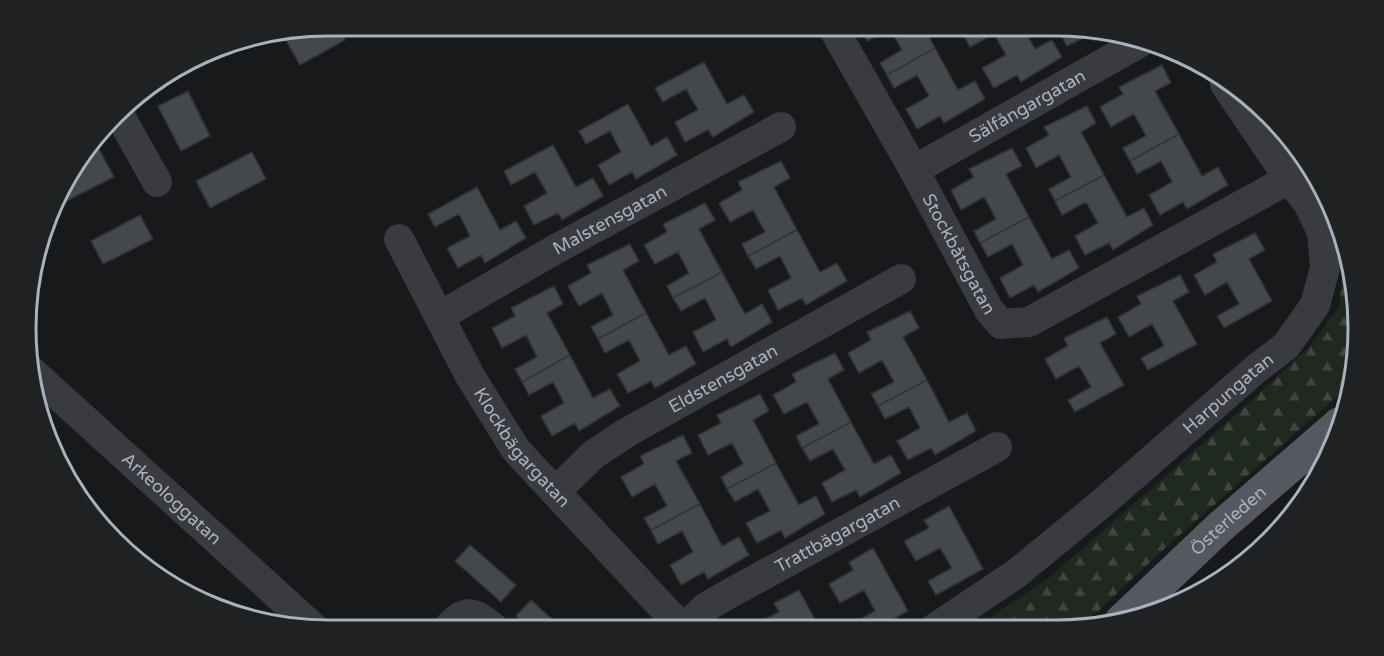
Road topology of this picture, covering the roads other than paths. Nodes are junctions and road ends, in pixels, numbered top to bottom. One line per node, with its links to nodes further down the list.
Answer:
1 (838, 36): 6 (street, Stockbåtsgatan)
2 (1133, 46): 6 (street, Sälfångargatan)
3 (1232, 95): 7 (street, Harpungatan)
4 (123, 121): 8 (street)
5 (781, 127): 11 (street, Malstensgatan)
6 (914, 170): 7 (street, Stockbåtsgatan)
7 (1289, 179): 22 (street, Harpungatan)
8 (157, 182)
9 (399, 239): 11 (street, Klockbägargatan)
10 (901, 279): 15 (street, Eldstensgatan)
11 (440, 316): 15 (street, Klockbägargatan)
12 (41, 380): 17 (street, Arkeologgatan)
13 (1328, 434): 16 (main road, Österleden)
14 (997, 447): 21 (street, Trattbägargatan)
15 (555, 492): 20 (street, Klockbägargatan)
16 (1133, 610)
17 (304, 619)
18 (454, 620): 19 (street)
19 (484, 620)
20 (675, 620)
21 (692, 620)
22 (947, 620)

